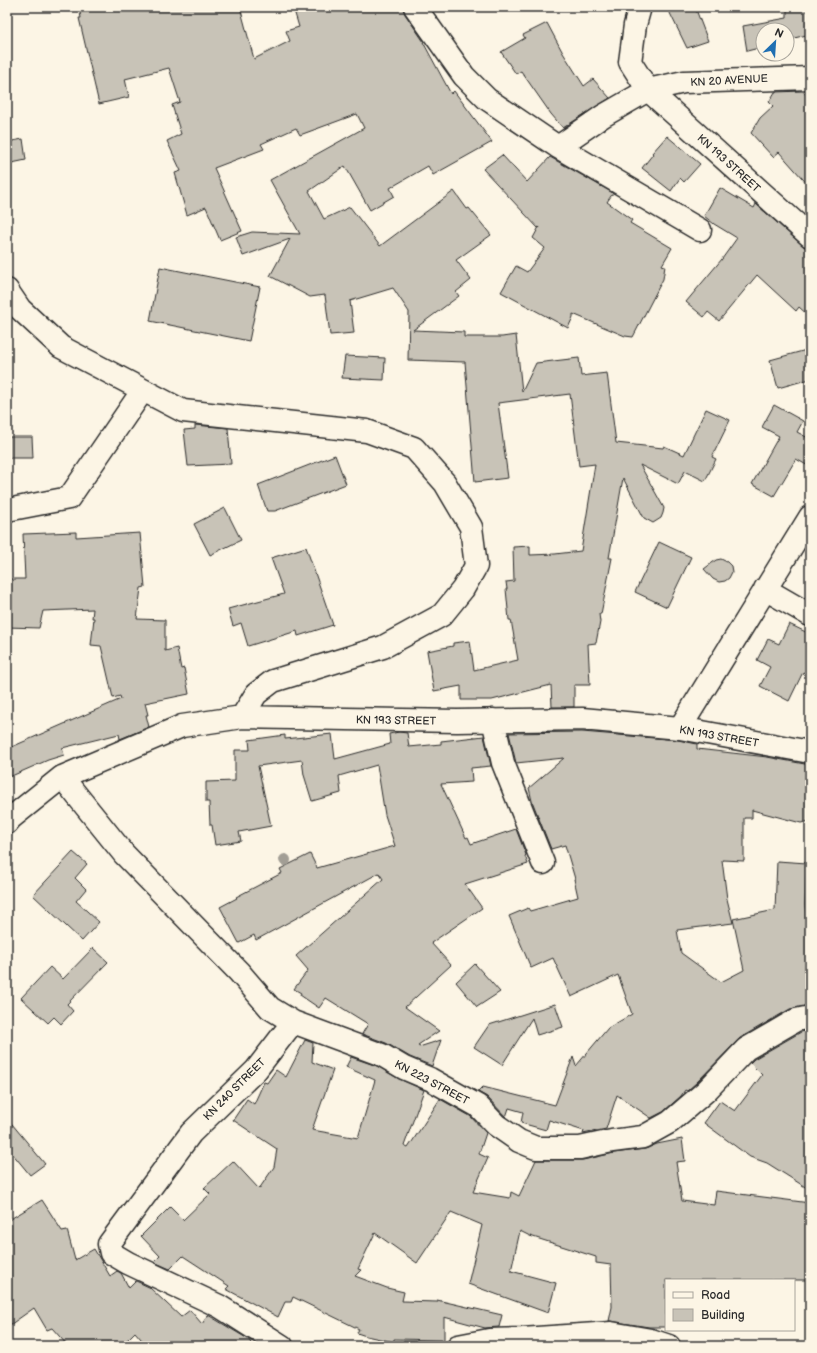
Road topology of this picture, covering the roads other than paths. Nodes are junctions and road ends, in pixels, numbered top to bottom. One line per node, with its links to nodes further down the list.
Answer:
1 (415, 7): 5 (street)
2 (640, 7): 4 (street, KN 193 STREET)
3 (810, 78): 4 (street, KN 20 AVENUE)
4 (648, 90): 5 (street, KN 20 AVENUE); 7 (street, KN 193 STREET)
5 (558, 147): 6 (street)
6 (700, 230)
7 (810, 236)
8 (7, 290): 9 (street)
9 (143, 390): 10 (street); 14 (street)
10 (7, 510)
11 (810, 517): 12 (street)
12 (765, 589): 13 (street); 16 (street)
13 (810, 615)
14 (242, 717): 15 (street, KN 193 STREET); 18 (street, KN 193 STREET)
15 (493, 720): 16 (street, KN 193 STREET); 20 (street)
16 (680, 728): 17 (street, KN 193 STREET)
17 (810, 752)
18 (62, 777): 19 (street, KN 193 STREET); 22 (street)
19 (7, 823)
20 (543, 863)
21 (810, 1017): 22 (street, KN 223 STREET)
22 (293, 1022): 23 (street, KN 240 STREET)
23 (282, 1346)
24 (458, 1346): 25 (street)
25 (669, 1346)

